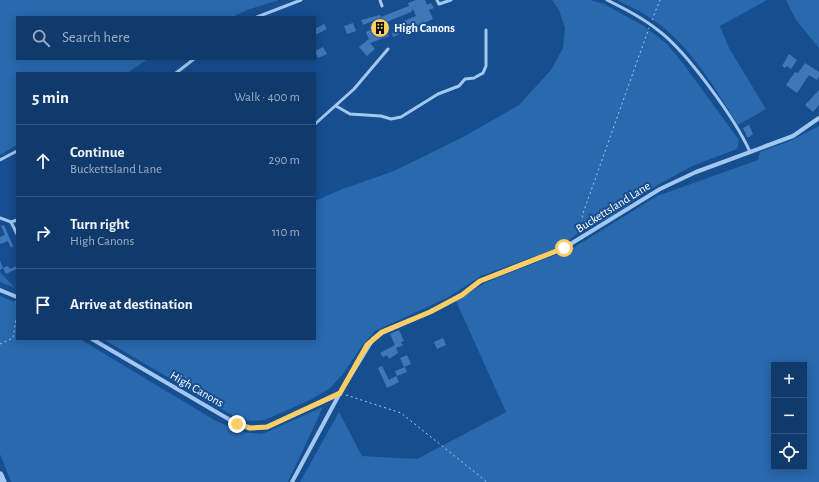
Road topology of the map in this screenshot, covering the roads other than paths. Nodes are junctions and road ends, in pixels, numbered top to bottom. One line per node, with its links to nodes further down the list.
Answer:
1 (302, 0): 7 (lane)
2 (380, 0): 6 (lane)
3 (438, 0): 4 (lane)
4 (451, 0)
5 (607, 0): 16 (lane)
6 (382, 6)
7 (261, 16)
8 (486, 30): 12 (lane)
9 (388, 49): 12 (lane)
10 (193, 60): 11 (lane)
11 (177, 72)
12 (336, 106): 14 (lane)
13 (819, 118): 16 (street, Buckettsland Lane)
14 (316, 123)
15 (16, 152): 17 (lane)
16 (750, 152): 25 (street, Buckettsland Lane)
17 (0, 160)
18 (0, 218): 20 (lane)
19 (16, 220): 20 (lane)
20 (12, 222): 21 (lane)
21 (16, 232)
22 (0, 290): 23 (street)
23 (16, 297)
24 (94, 340): 25 (street, High Canons)
25 (340, 393): 28 (street, Buckettsland Lane)
26 (0, 475): 27 (street)
27 (3, 482)
28 (292, 482)

